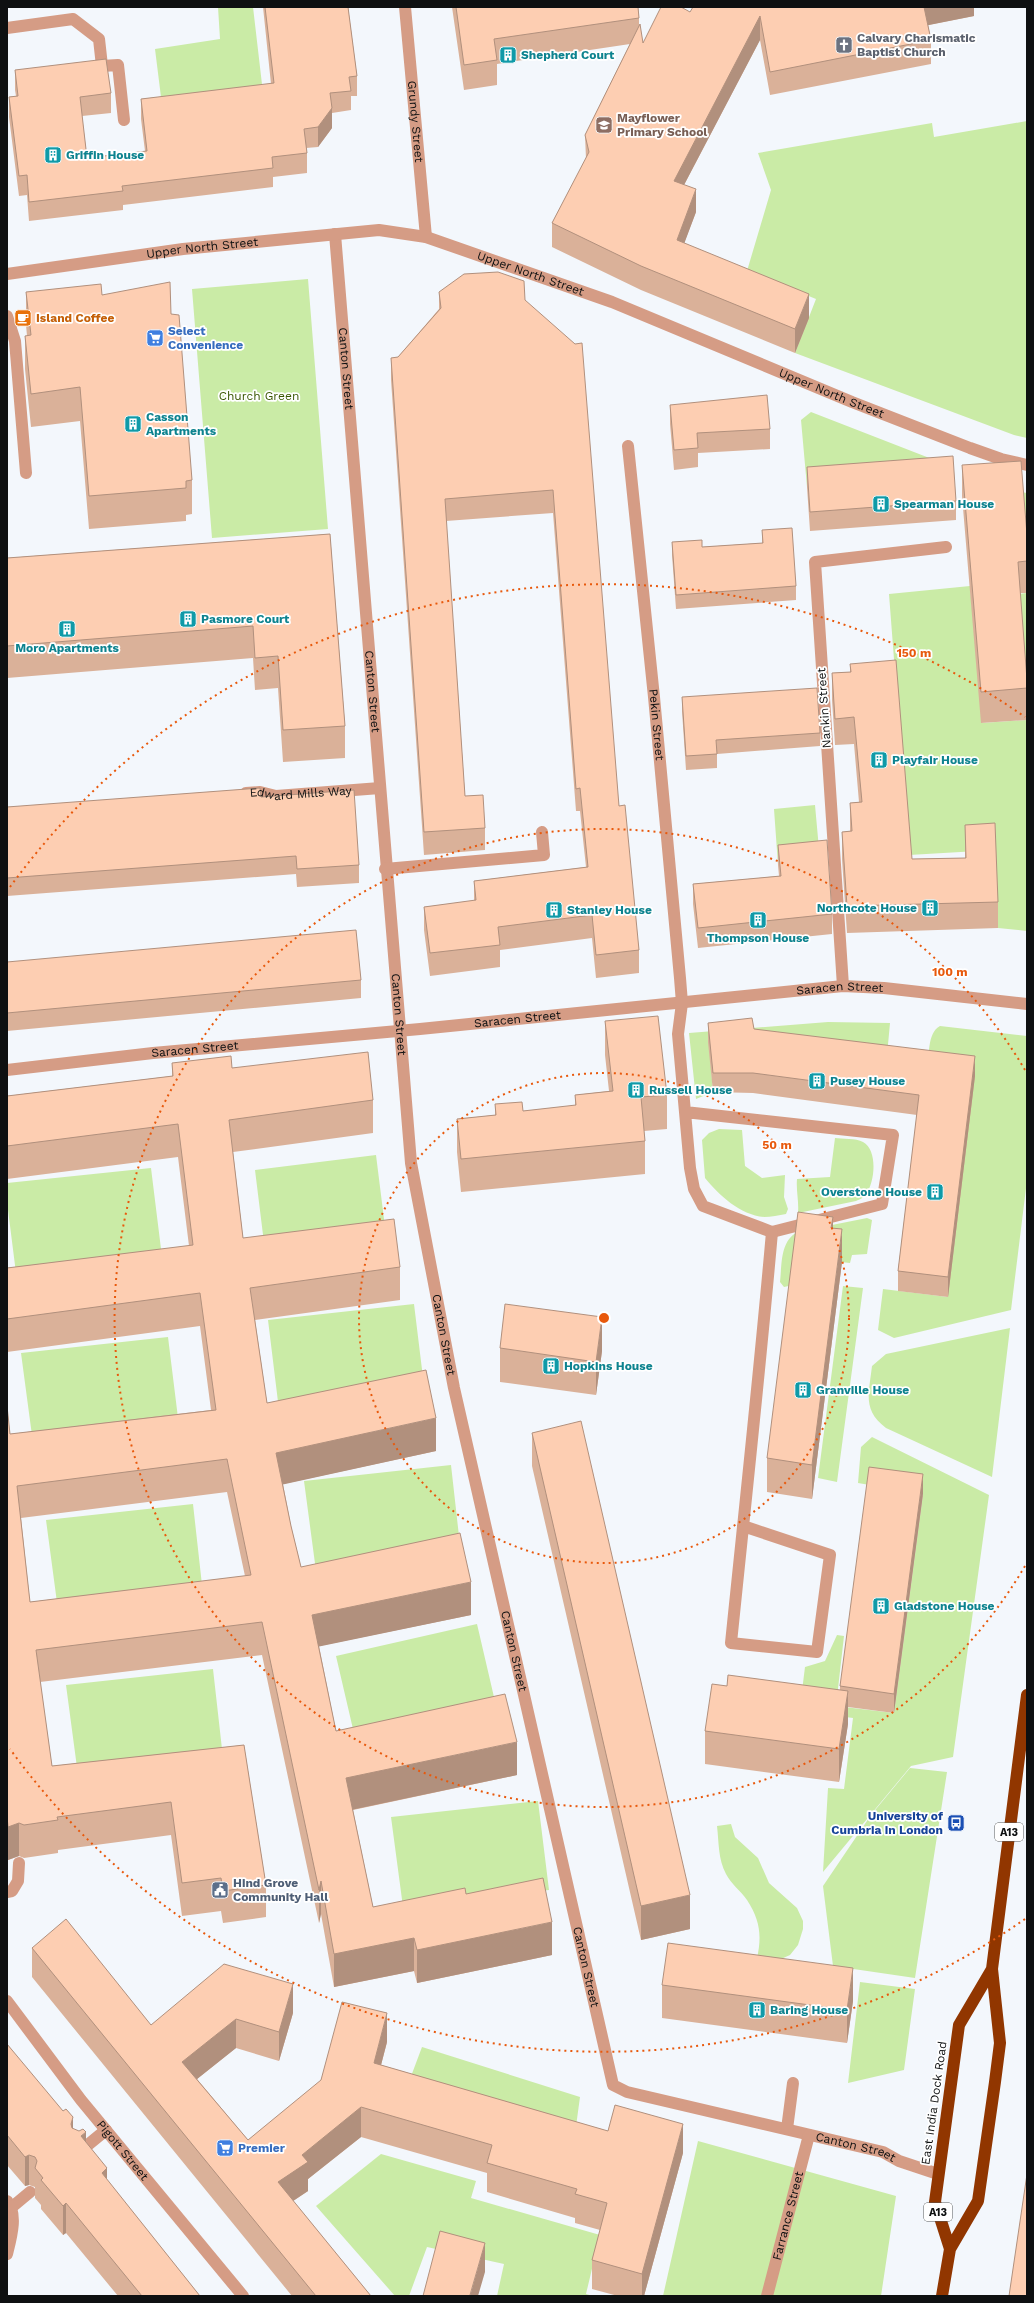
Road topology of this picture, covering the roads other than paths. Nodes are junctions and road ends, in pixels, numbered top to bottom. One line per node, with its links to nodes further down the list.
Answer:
1 (405, 7): 5 (street, Grundy Street)
2 (7, 28): 3 (street)
3 (124, 120)
4 (335, 234): 5 (street, Upper North Street); 6 (street, Upper North Street); 12 (street, Canton Street)
5 (426, 237): 9 (street, Upper North Street)
6 (7, 274)
7 (7, 316): 10 (street)
8 (628, 446): 17 (street, Pekin Street)
9 (1027, 465)
10 (26, 473)
11 (946, 547): 16 (street, Nankin Street)
12 (380, 788): 13 (street, Edward Mills Way); 15 (street, Canton Street)
13 (236, 794)
14 (542, 832): 15 (street)
15 (385, 869): 19 (street, Canton Street)
16 (843, 986): 17 (street, Saracen Street); 18 (street, Saracen Street)
17 (682, 1003): 19 (street, Saracen Street); 21 (street, Pekin Street)
18 (1027, 1004)
19 (400, 1031): 20 (street, Saracen Street); 30 (street, Canton Street)
20 (7, 1070)
21 (685, 1112): 22 (street, Pekin Street); 22 (street)
22 (772, 1232): 23 (street)
23 (743, 1526): 23 (street)
24 (1027, 1695): 27 (highway, East India Dock Road / A13)
25 (19, 1863): 26 (street)
26 (7, 1892)
27 (992, 1968): 34 (highway, East India Dock Road / A13); 37 (highway, East India Dock Road / A13)
28 (7, 2001): 31 (street, Pigott Street)
29 (793, 2083): 30 (street)
30 (787, 2129): 32 (street, Canton Street)
31 (106, 2130): 33 (street); 39 (street, Pigott Street)
32 (809, 2135): 34 (street, Canton Street); 40 (street, Farrance Street)
33 (78, 2153)
34 (938, 2174): 37 (highway, East India Dock Road / A13)
35 (30, 2192): 36 (street)
36 (10, 2204): 38 (street)
37 (950, 2249): 41 (highway, East India Dock Road / A13)
38 (7, 2254)
39 (243, 2296)
40 (767, 2296)
41 (942, 2296)

